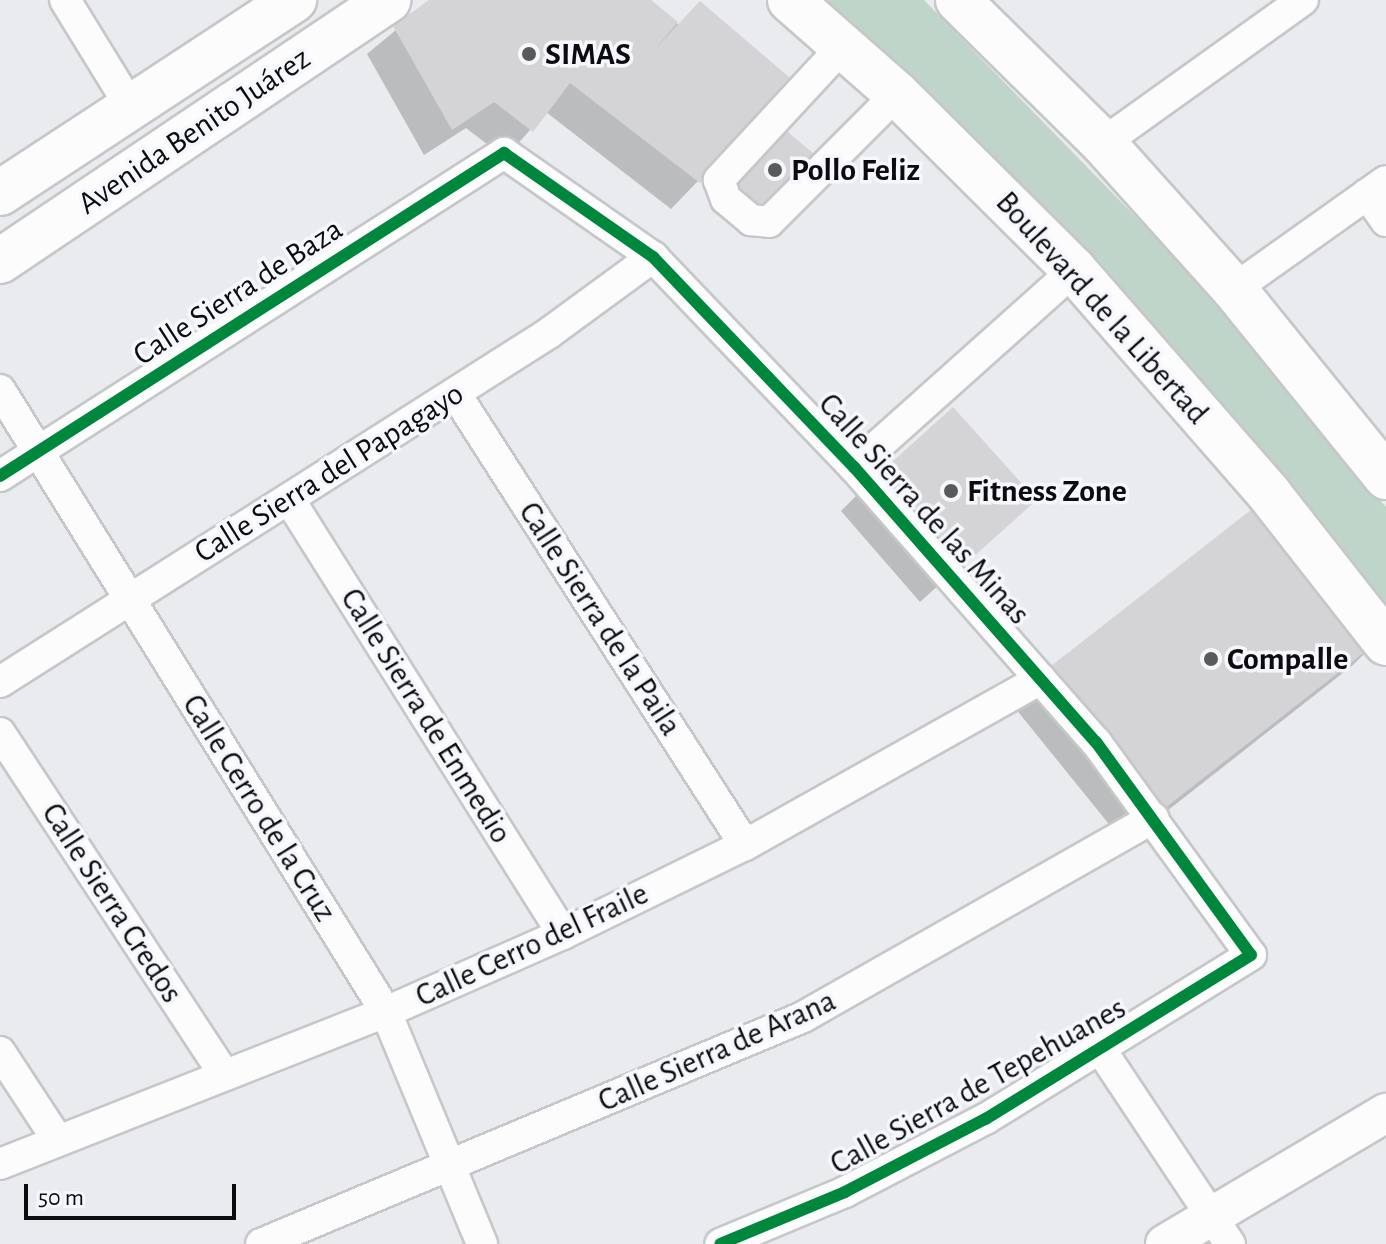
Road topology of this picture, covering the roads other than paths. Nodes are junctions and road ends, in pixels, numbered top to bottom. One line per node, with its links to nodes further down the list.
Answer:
1 (65, 0): 9 (street)
2 (294, 0): 9 (main road, Avenida Benito Juárez)
3 (388, 0): 16 (main road, Avenida Benito Juárez)
4 (790, 0): 7 (main road, Boulevard de la Libertad)
5 (960, 0): 10 (main road)
6 (1303, 0): 10 (street)
7 (843, 46): 8 (main road, Boulevard de la Libertad); 8 (street)
8 (897, 94): 17 (main road, Boulevard de la Libertad)
9 (132, 109): 13 (main road, Avenida Benito Juárez)
10 (1103, 143): 18 (main road)
11 (504, 153): 15 (street, Calle Sierra de las Minas); 21 (street, Calle Sierra de Baza)
12 (1376, 188): 14 (street); 18 (street)
13 (0, 193)
14 (1386, 221)
15 (653, 257): 20 (street, Calle Sierra del Papagayo); 22 (street, Calle Sierra de las Minas)
16 (0, 261)
17 (1074, 270): 22 (street); 27 (main road, Boulevard de la Libertad)
18 (1234, 289): 24 (main road)
19 (0, 390): 21 (street, Calle Cerro de la Cruz)
20 (455, 393): 25 (street, Calle Sierra del Papagayo); 32 (street, Calle Sierra de la Paila)
21 (38, 452): 23 (street, Calle Sierra de Baza); 26 (street, Calle Cerro de la Cruz)
22 (854, 467): 28 (street, Calle Sierra de las Minas)
23 (0, 476)
24 (1386, 477)
25 (289, 499): 26 (street, Calle Sierra del Papagayo); 33 (street, Calle Sierra de Enmedio)
26 (130, 599): 29 (street, Calle Sierra del Papagayo); 35 (street, Calle Cerro de la Cruz)
27 (1386, 643)
28 (1041, 679): 31 (street, Calle Sierra de las Minas); 32 (street, Calle Cerro del Fraile)
29 (0, 682)
30 (0, 733): 38 (street, Calle Sierra Credos)
31 (1153, 818): 34 (street, Calle Sierra de las Minas); 42 (street, Calle Sierra de Arana)
32 (745, 845): 33 (street, Calle Cerro del Fraile)
33 (563, 934): 35 (street, Calle Cerro del Fraile)
34 (1251, 955): 36 (street, Calle Sierra de Tepehuanes)
35 (386, 1012): 38 (street, Calle Cerro del Fraile); 42 (street, Calle Cerro de la Cruz)
36 (1101, 1050): 43 (street); 46 (street, Calle Sierra de Tepehuanes)
37 (0, 1052): 40 (street)
38 (224, 1074): 40 (street, Calle Cerro del Fraile)
39 (1386, 1113): 43 (street)
40 (57, 1139): 41 (street, Calle Cerro del Fraile)
41 (0, 1164)
42 (451, 1166): 44 (street, Calle Sierra de Arana); 45 (street, Calle Cerro de la Cruz)
43 (1221, 1230): 47 (street)
44 (261, 1244)
45 (482, 1244)
46 (720, 1244)
47 (1165, 1244)

